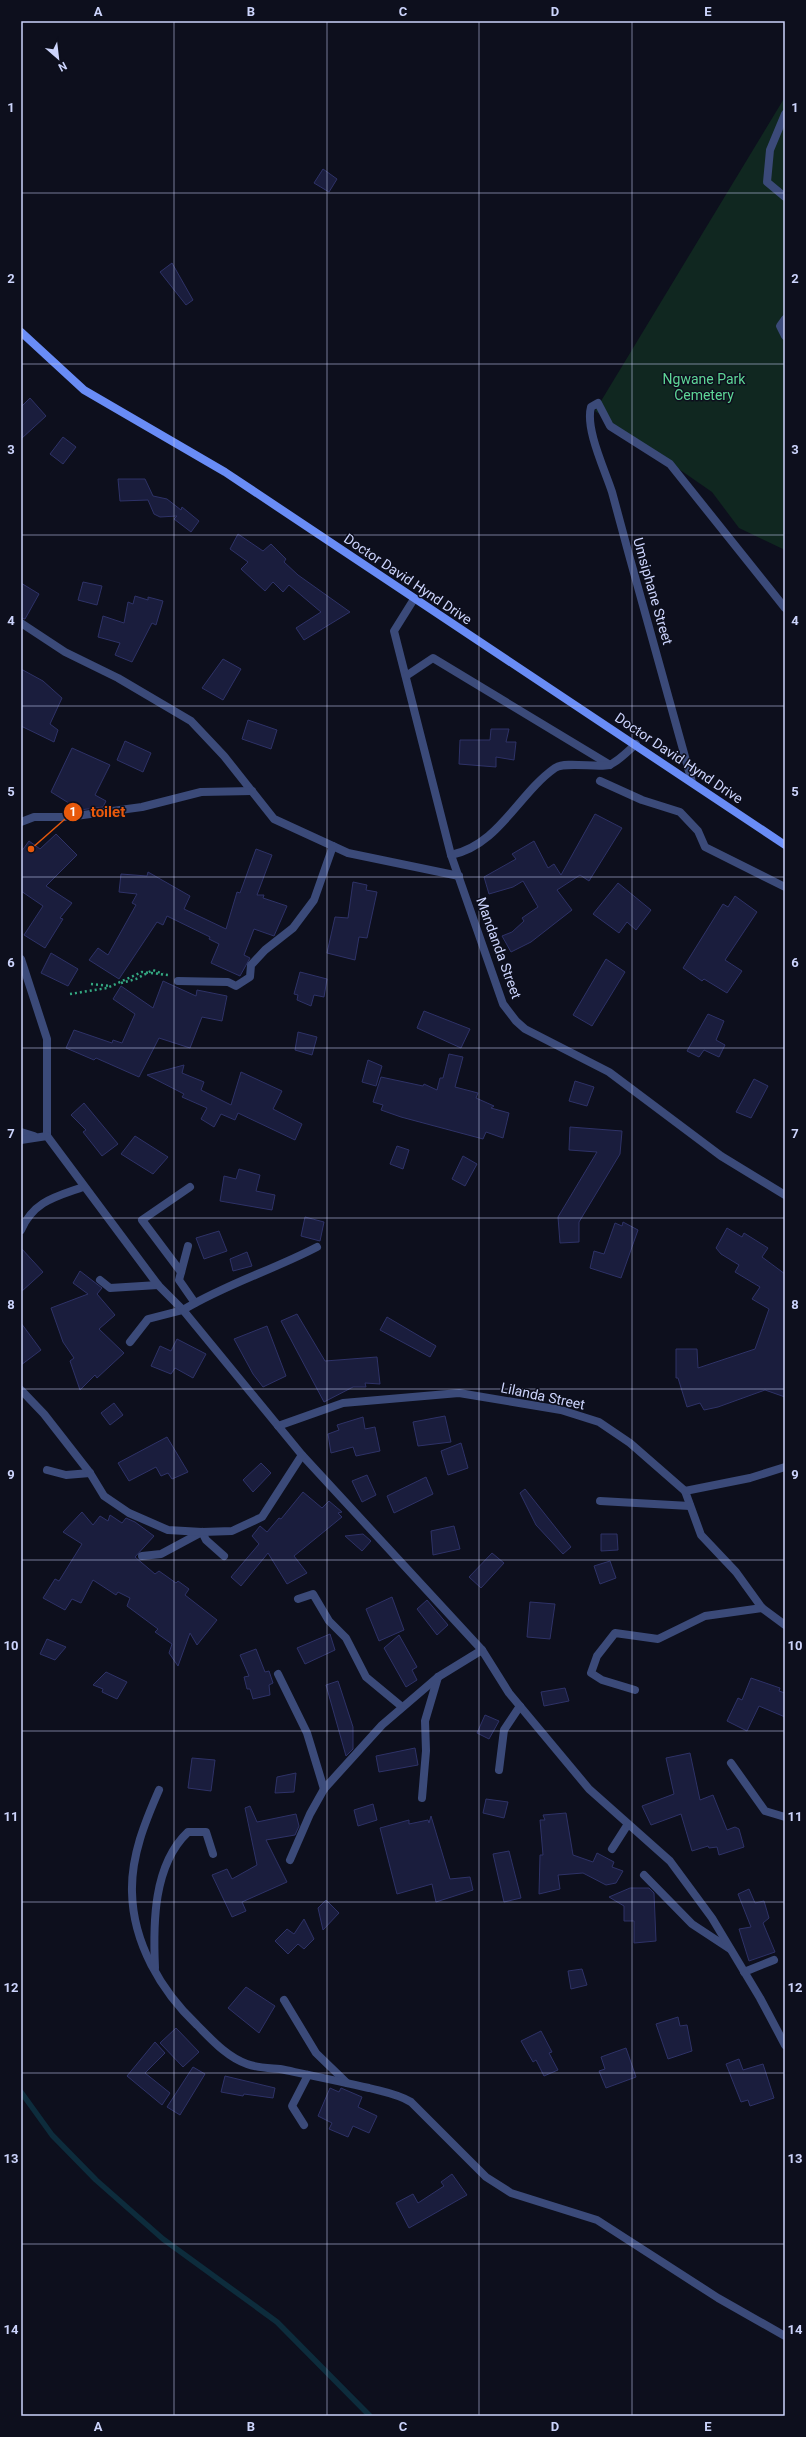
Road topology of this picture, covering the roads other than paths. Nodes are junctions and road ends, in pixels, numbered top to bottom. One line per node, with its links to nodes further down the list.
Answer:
1 (785, 114): 2 (street)
2 (785, 197)
3 (785, 319): 5 (street)
4 (21, 332): 6 (main road, Doctor David Hynd Drive)
5 (785, 336)
6 (414, 599): 9 (street, Mandanda Street); 10 (main road, Doctor David Hynd Drive)
7 (785, 608): 13 (street, Umsiphane Street)
8 (21, 623): 14 (street)
9 (406, 676): 11 (street); 18 (street, Mandanda Street)
10 (636, 744): 11 (street); 13 (main road, Doctor David Hynd Drive)
11 (610, 765): 18 (street)
12 (600, 781): 20 (street)
13 (692, 782): 16 (main road, Doctor David Hynd Drive)
14 (252, 791): 15 (street); 17 (street)
15 (21, 822)
16 (785, 845)
17 (333, 846): 19 (street); 22 (street)
18 (451, 855): 19 (street, Mandanda Street)
19 (459, 876): 29 (street, Mandanda Street)
20 (785, 887)
21 (21, 959): 25 (street)
22 (175, 978)
23 (21, 1132): 24 (street)
24 (34, 1136): 25 (street); 26 (street)
25 (46, 1136): 27 (street)
26 (21, 1140)
27 (83, 1187): 30 (street); 35 (street)
28 (190, 1187): 33 (street)
29 (785, 1195)
30 (21, 1230)
31 (188, 1246): 33 (street)
32 (317, 1247): 36 (street)
33 (181, 1272): 36 (street)
34 (100, 1280): 35 (street)
35 (158, 1285): 37 (street)
36 (195, 1303): 37 (street)
37 (183, 1310): 38 (street); 40 (street)
38 (130, 1342)
39 (21, 1390): 44 (street)
40 (278, 1426): 41 (street); 45 (street, Lilanda Street)
41 (302, 1455): 48 (street); 54 (street)
42 (785, 1467): 45 (street)
43 (47, 1470): 44 (street)
44 (90, 1473): 48 (street)
45 (685, 1492): 47 (street, Lilanda Street)
46 (600, 1501): 47 (street)
47 (690, 1506): 52 (street, Lilanda Street)
48 (202, 1532): 49 (street); 50 (street)
49 (142, 1556)
50 (224, 1556)
51 (298, 1599): 58 (street)
52 (762, 1608): 53 (street, Lilanda Street); 57 (street)
53 (785, 1625)
54 (482, 1650): 56 (street); 59 (street)
55 (278, 1674): 62 (street)
56 (438, 1677): 58 (street); 64 (street)
57 (635, 1690)
58 (401, 1706): 62 (street)
59 (520, 1706): 61 (street); 66 (street)
60 (730, 1763): 65 (street)
61 (499, 1770)
62 (324, 1789): 69 (street)
63 (159, 1790): 74 (street)
64 (422, 1798)
65 (785, 1817)
66 (628, 1824): 67 (street); 71 (street)
67 (612, 1849)
68 (213, 1854): 74 (street)
69 (290, 1860)
70 (644, 1874): 71 (street)
71 (730, 1949): 73 (street)
72 (774, 1960): 73 (street)
73 (744, 1972): 76 (street)
74 (155, 1975): 77 (street)
75 (284, 2000): 78 (street)
76 (785, 2045)
77 (308, 2075): 78 (street); 79 (street)
78 (347, 2083): 80 (street)
79 (304, 2124)
80 (785, 2336)

